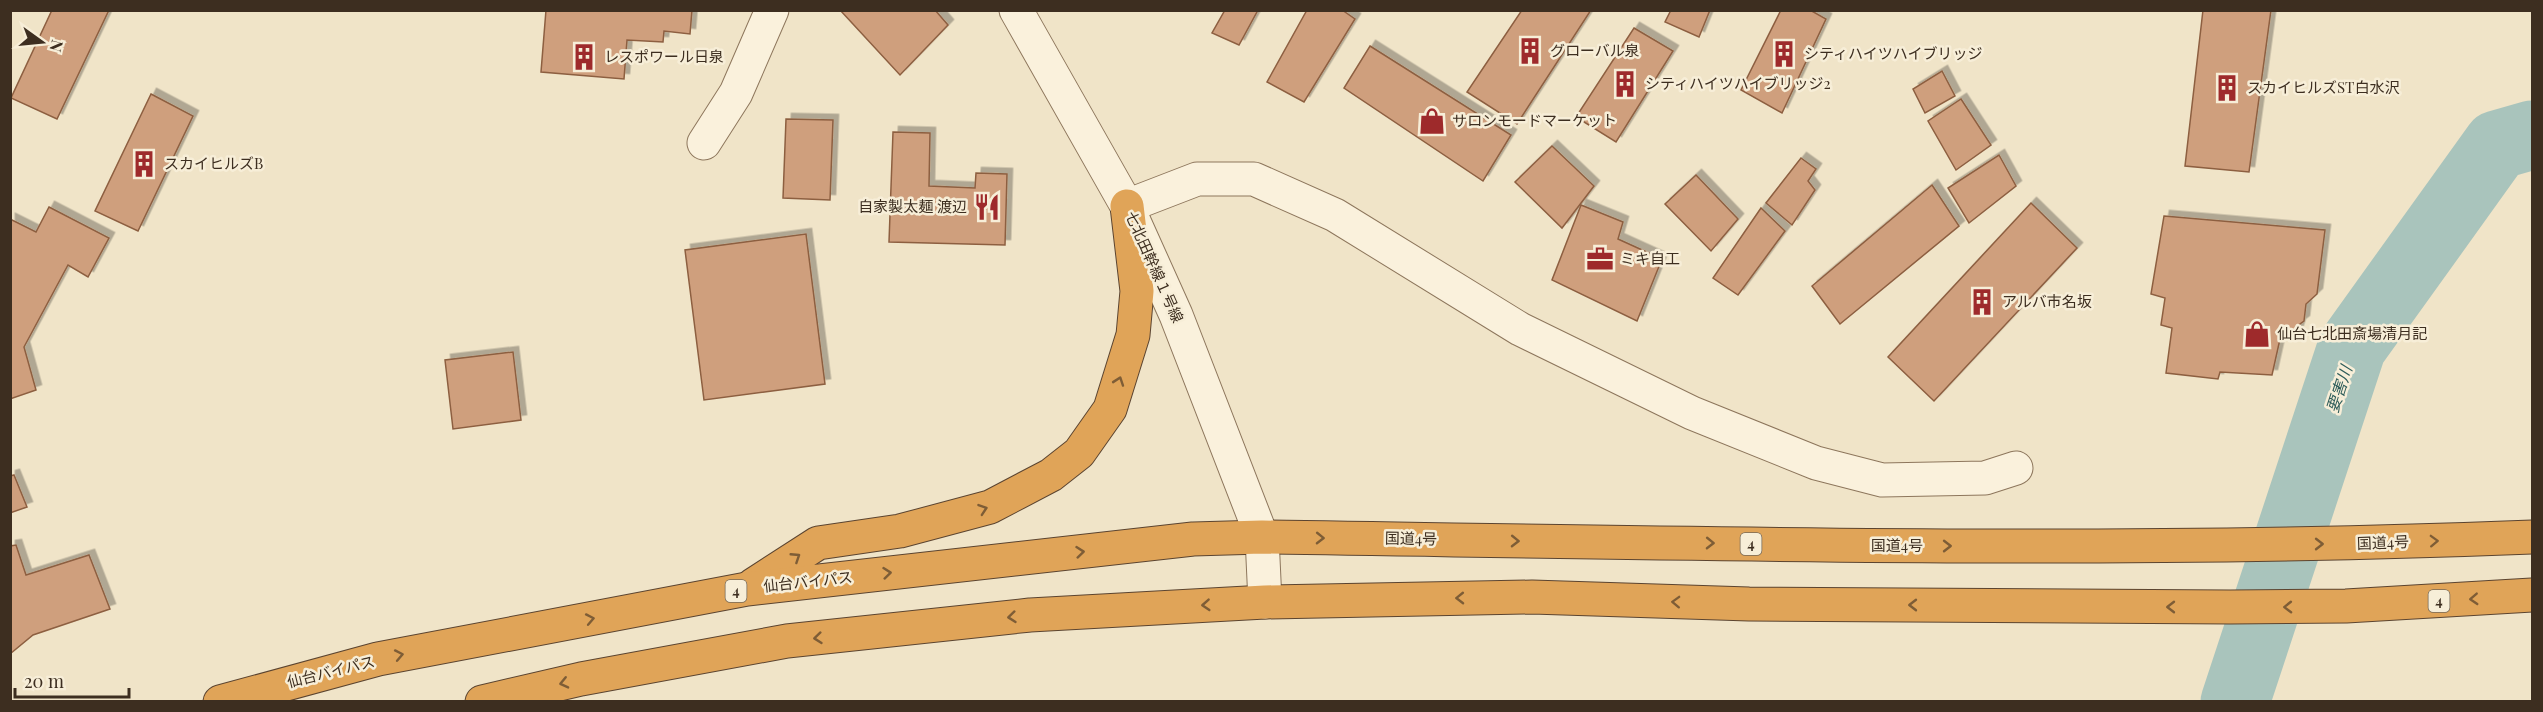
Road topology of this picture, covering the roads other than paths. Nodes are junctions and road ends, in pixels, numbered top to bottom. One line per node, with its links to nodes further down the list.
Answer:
1 (772, 10): 3 (street)
2 (1016, 10): 4 (street, 七北田幹線１号線)
3 (704, 143)
4 (1127, 206): 5 (street); 6 (street, 七北田幹線１号線); 8 (highway, one-way to 4)
5 (2016, 468)
6 (1262, 537): 7 (highway, 国道4号 / 4, one-way to 7); 8 (highway, 仙台バイパス / 4, one-way to 6); 10 (street, 七北田幹線１号線)
7 (2532, 537)
8 (747, 589): 11 (highway, 仙台バイパス / 4, one-way to 8)
9 (2532, 596): 10 (highway, 4, one-way to 10)
10 (1265, 602): 12 (highway, 4, one-way to 12)
11 (220, 702)
12 (482, 702)

